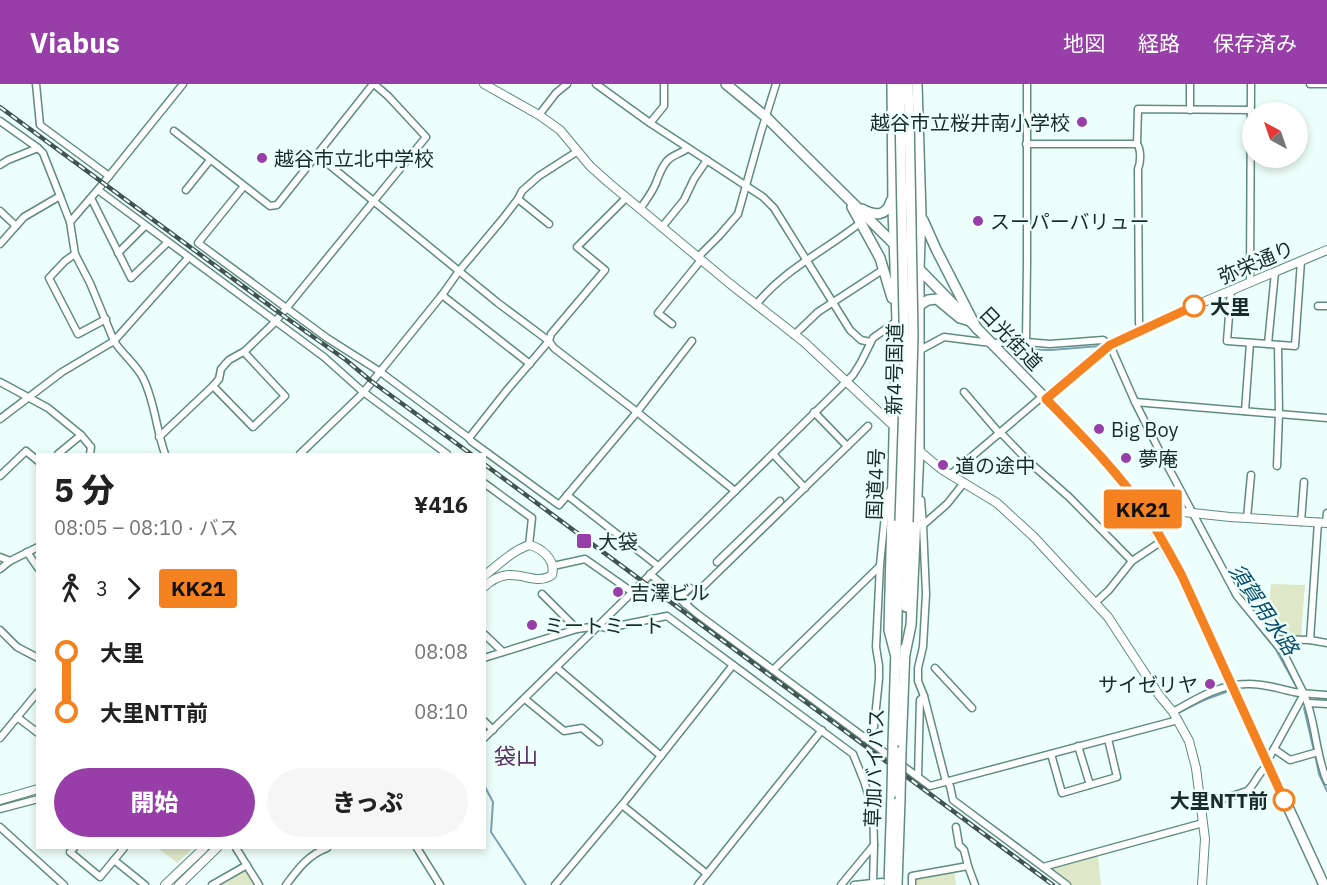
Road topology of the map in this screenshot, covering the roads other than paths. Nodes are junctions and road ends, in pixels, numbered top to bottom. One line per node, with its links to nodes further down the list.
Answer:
1 (36, 84): 39 (street)
2 (183, 84): 39 (street)
3 (374, 84): 34 (street); 49 (street)
4 (484, 84): 22 (street)
5 (567, 84): 22 (street)
6 (596, 84): 25 (street)
7 (664, 84): 25 (street)
8 (726, 84): 23 (main road, 日光街道)
9 (776, 84): 23 (street)
10 (891, 84): 30 (main road, 国道4号)
11 (900, 84): 150 (main road, 新4号国道, bridge)
12 (908, 84): 150 (main road, 新4号国道, bridge)
13 (917, 84): 29 (main road)
14 (1027, 84): 27 (street)
15 (1190, 84): 20 (street)
16 (1251, 84): 19 (street)
17 (1310, 84): 18 (street)
18 (1327, 84)
19 (1251, 102)
20 (1190, 110): 21 (street); 28 (street)
21 (1242, 110)
22 (539, 115): 33 (street)
23 (765, 117): 41 (street); 50 (main road, 日光街道)
24 (0, 121): 31 (street)
25 (650, 123): 32 (street)
26 (174, 131): 35 (street)
27 (1026, 144): 28 (street); 93 (street)
28 (1137, 144): 88 (street)
29 (918, 146): 30 (street); 53 (main road)
30 (892, 147): 45 (main road, 国道4号)
31 (38, 148): 37 (street); 44 (street)
32 (688, 148): 36 (street); 51 (street)
33 (578, 151): 47 (street); 48 (street)
34 (316, 154): 40 (street); 49 (street)
35 (210, 160): 40 (street); 43 (street)
36 (708, 160): 41 (street); 59 (street)
37 (0, 165)
38 (1251, 168): 74 (street)
39 (109, 176): 42 (street)
40 (244, 186): 82 (street)
41 (745, 186): 67 (street); 68 (street)
42 (98, 190): 46 (street); 58 (street)
43 (186, 190)
44 (60, 196): 54 (street); 57 (street)
45 (892, 196): 50 (main road); 62 (main road, 国道4号)
46 (91, 198): 54 (street); 65 (street)
47 (518, 198): 56 (street); 72 (street)
48 (626, 198): 51 (street); 91 (street)
49 (374, 201): 72 (street); 82 (street)
50 (850, 202): 55 (main road); 62 (main road, 日光街道)
51 (640, 209): 59 (street)
52 (0, 211): 57 (street)
53 (921, 215): 71 (main road); 87 (main road)
54 (70, 222): 64 (street)
55 (860, 223): 68 (street); 70 (main road)
56 (549, 224)
57 (16, 225): 61 (street)
58 (145, 226): 60 (street); 65 (street)
59 (662, 227): 67 (street)
60 (168, 242): 65 (street); 66 (street)
61 (0, 244)
62 (895, 245): 71 (main road, 日光街道); 83 (main road, 国道4号)
63 (1327, 250): 69 (street, 弥栄通り)
64 (75, 254): 84 (street); 84 (street)
65 (118, 254)
66 (188, 258): 85 (street); 90 (street)
67 (699, 258): 78 (street); 86 (street)
68 (808, 260): 77 (street); 78 (street)
69 (1301, 261): 73 (street, 弥栄通り); 99 (street)
70 (884, 269): 77 (street); 83 (main road)
71 (920, 269): 79 (main road); 87 (main road, 日光街道)
72 (459, 271): 76 (street); 91 (street)
73 (1275, 272): 74 (street, 弥栄通り); 97 (street)
74 (1250, 282): 75 (street, 弥栄通り)
75 (1231, 291): 88 (street, 弥栄通り); 96 (street)
76 (442, 295): 102 (street); 103 (street)
77 (833, 303): 89 (street); 92 (street)
78 (756, 305): 89 (street)
79 (920, 305): 87 (main road); 100 (main road)
80 (1318, 306): 81 (street)
81 (1327, 306)
82 (286, 308): 85 (street); 103 (street)
83 (897, 317): 92 (street); 119 (main road, 国道4号)
84 (106, 320): 90 (street)
85 (275, 322): 101 (street); 107 (street)
86 (672, 324)
87 (974, 325): 95 (main road, 日光街道)
88 (1141, 330): 98 (street, 弥栄通り)
89 (795, 335): 104 (street)
90 (114, 341): 109 (street); 122 (street)
91 (549, 341): 102 (street); 113 (street)
92 (870, 342): 104 (street)
93 (1026, 342): 95 (street); 98 (street)
94 (691, 343): 113 (street)
95 (991, 343): 100 (street); 110 (main road, 日光街道)
96 (1250, 343): 97 (street); 112 (street)
97 (1268, 344): 99 (street)
98 (1110, 345): 110 (street, 弥栄通り); 111 (street)
99 (1278, 345): 115 (street)
100 (920, 350): 125 (main road)
101 (243, 352): 106 (street); 106 (street)
102 (530, 364): 123 (street)
103 (379, 371): 107 (street); 123 (street)
104 (846, 381): 114 (street); 119 (street)
105 (0, 382): 109 (street)
106 (213, 386): 122 (street)
107 (362, 391): 129 (street); 130 (street)
108 (964, 392): 120 (street)
109 (29, 398): 117 (street); 121 (street)
110 (1045, 398): 120 (street); 149 (main road, 日光街道)
111 (1135, 402): 112 (street); 146 (street)
112 (1245, 411): 115 (street)
113 (637, 412): 143 (street); 144 (street)
114 (814, 412): 124 (street); 131 (street)
115 (1279, 414): 116 (street); 133 (street)
116 (1327, 418)
117 (0, 419)
118 (868, 426): 124 (street)
119 (894, 426): 125 (street); 141 (main road, 国道4号)
120 (1000, 433): 136 (street); 163 (street)
121 (81, 435): 126 (street); 127 (street)
122 (159, 437): 128 (street)
123 (469, 438): 144 (street)
124 (847, 446): 142 (street)
125 (919, 451): 136 (street); 138 (main road)
126 (59, 453)
127 (90, 453)
128 (165, 453)
129 (301, 453)
130 (446, 453)
131 (773, 454): 142 (street); 143 (street)
132 (36, 460): 135 (street)
133 (1278, 466)
134 (1251, 475): 148 (street)
135 (0, 476)
136 (950, 476): 140 (street)
137 (1304, 482): 151 (street)
138 (917, 483): 153 (street); 188 (main road)
139 (486, 484): 157 (street)
140 (963, 484): 153 (street); 177 (street)
141 (893, 487): 166 (street); 187 (main road, 国道4号)
142 (805, 488): 156 (street)
143 (735, 491): 168 (street)
144 (567, 495): 168 (street)
145 (780, 501): 154 (street)
146 (1193, 513): 148 (street); 149 (street); 183 (street)
147 (1327, 513): 152 (street)
148 (1247, 518): 151 (street)
149 (1149, 519): 155 (main road, 日光街道)
150 (904, 522): 187 (main road, 新4号国道); 188 (main road, 新4号国道)
151 (1301, 522): 152 (street)
152 (1324, 523): 184 (street)
153 (923, 525): 199 (street)
154 (743, 536): 156 (street); 164 (street)
155 (1162, 541): 163 (street); 195 (main road, 日光街道)
156 (749, 542): 178 (street)
157 (529, 545): 162 (street); 167 (street)
158 (36, 548): 159 (street)
159 (27, 552): 161 (street); 165 (street)
160 (0, 557): 161 (street)
161 (10, 561): 169 (street)
162 (503, 561): 170 (street); 172 (street)
163 (1132, 561): 177 (street)
164 (717, 562)
165 (36, 565)
166 (880, 565): 194 (street); 213 (street)
167 (554, 566): 170 (street); 174 (street)
168 (658, 566): 171 (street)
169 (0, 569)
170 (511, 574): 172 (street)
171 (650, 574): 174 (street); 176 (street)
172 (486, 582)
173 (690, 588): 176 (street)
174 (632, 592): 179 (street)
175 (542, 594): 180 (street)
176 (677, 597): 178 (street)
177 (1096, 602): 204 (street)
178 (685, 604): 194 (street)
179 (598, 626): 180 (street); 191 (street); 192 (street)
180 (577, 629): 186 (street)
181 (0, 630): 189 (street)
182 (486, 636): 186 (street)
183 (1273, 639): 184 (street); 197 (street)
184 (1310, 640): 185 (street)
185 (1327, 642)
186 (503, 652): 190 (street)
187 (895, 652): 217 (main road, 草加バイパス)
188 (905, 654): 217 (main road, 草加バイパス)
189 (36, 657)
190 (486, 657)
191 (733, 665): 209 (street); 221 (street)
192 (557, 668): 200 (street); 221 (street)
193 (935, 668): 203 (street)
194 (773, 670): 213 (street)
195 (1231, 685): 197 (street); 204 (street); 223 (main road, 日光街道)
196 (36, 694): 205 (street)
197 (1304, 694): 198 (street); 201 (street); 218 (street)
198 (1327, 695)
199 (924, 696): 224 (street); 226 (street)
200 (525, 699): 208 (street); 215 (street)
201 (1308, 703): 202 (street); 220 (street)
202 (1327, 704)
203 (972, 708)
204 (1173, 712): 206 (street)
205 (17, 717): 210 (street); 212 (street)
206 (1178, 720): 214 (street); 232 (street)
207 (486, 723): 208 (street)
208 (493, 730): 211 (street)
209 (822, 730): 237 (street); 249 (street)
210 (36, 731)
211 (486, 736)
212 (0, 738)
213 (864, 738): 224 (street)
214 (1108, 738): 216 (street); 227 (street)
215 (599, 742)
216 (1078, 746): 219 (street); 227 (street)
217 (897, 748): 250 (main road, 草加バイパス, bridge); 264 (main road, 草加バイパス, bridge)
218 (1274, 749): 220 (street); 223 (street)
219 (1051, 754): 226 (street); 227 (street)
220 (1318, 755): 222 (street); 225 (street)
221 (661, 756): 231 (street)
222 (1327, 759)
223 (1267, 762): 232 (street); 269 (main road, 日光街道)
224 (918, 777): 226 (street)
225 (1327, 781)
226 (947, 782): 248 (street)
227 (1090, 785)
228 (36, 790): 230 (street)
229 (36, 799): 233 (street)
230 (0, 800)
231 (622, 805): 249 (street); 260 (street)
232 (1202, 806): 234 (street)
233 (0, 809)
234 (1203, 823): 248 (street); 268 (street)
235 (0, 827): 252 (street)
236 (956, 827): 247 (street)
237 (874, 845): 251 (street); 262 (street)
238 (73, 849): 245 (street)
239 (123, 849): 245 (street)
240 (203, 849): 254 (street)
241 (216, 849): 255 (street)
242 (237, 849): 246 (street)
243 (324, 849): 258 (street)
244 (418, 849): 259 (street)
245 (114, 860): 253 (street)
246 (248, 865): 256 (street); 257 (street)
247 (968, 866): 265 (street); 266 (street)
248 (1043, 867): 267 (street)
249 (707, 874): 261 (street)
250 (885, 883): 251 (street)
251 (873, 884): 263 (street)
252 (64, 885)
253 (146, 885)
254 (165, 885)
255 (179, 885)
256 (212, 885)
257 (259, 885)
258 (286, 885)
259 (440, 885)
260 (555, 885)
261 (698, 885)
262 (841, 885)
263 (854, 885)
264 (897, 885)
265 (912, 885)
266 (975, 885)
267 (1067, 885)
268 (1202, 885)
269 (1324, 885)

